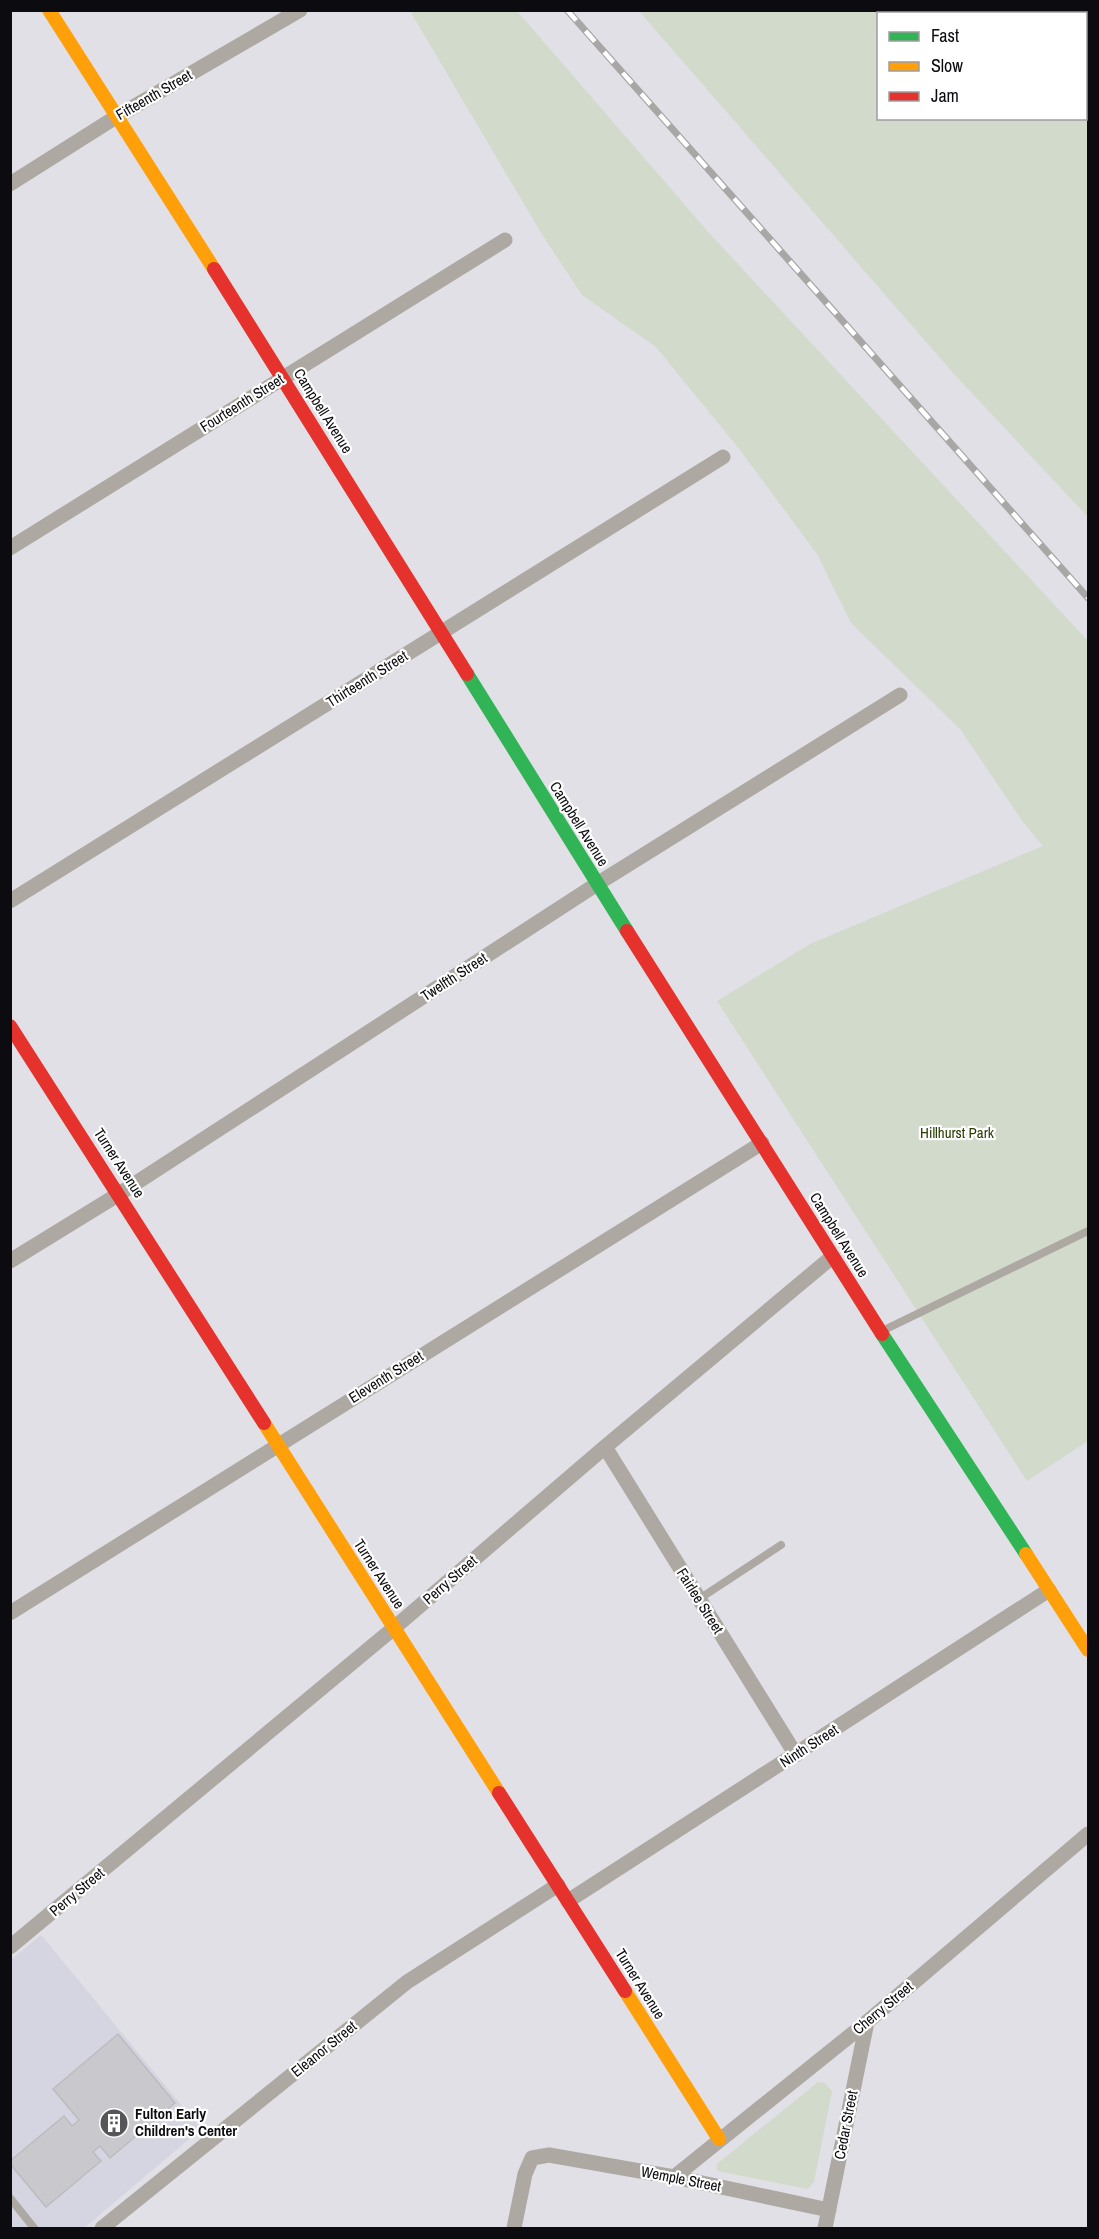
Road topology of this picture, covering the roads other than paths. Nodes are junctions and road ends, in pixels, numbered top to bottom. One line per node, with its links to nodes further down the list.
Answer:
1 (49, 10): 3 (street, Campbell Avenue)
2 (300, 10): 3 (street, Fifteenth Street)
3 (116, 117): 4 (street, Fifteenth Street); 6 (street, Campbell Avenue)
4 (10, 184)
5 (505, 240): 6 (street, Fourteenth Street)
6 (284, 378): 8 (street, Fourteenth Street); 9 (street, Campbell Avenue)
7 (723, 457): 9 (street, Thirteenth Street)
8 (10, 548)
9 (441, 633): 11 (street, Campbell Avenue); 12 (street, Thirteenth Street)
10 (900, 695): 11 (street, Twelfth Street)
11 (597, 884): 14 (street, Campbell Avenue); 15 (street, Twelfth Street)
12 (10, 901)
13 (10, 1026): 15 (street, Turner Avenue)
14 (762, 1143): 17 (street, Campbell Avenue); 20 (street, Eleventh Street)
15 (119, 1194): 18 (street, Twelfth Street); 20 (street, Turner Avenue)
16 (1089, 1231): 19 (lane)
17 (832, 1257): 19 (street, Campbell Avenue); 21 (street, Perry Street)
18 (10, 1261)
19 (881, 1332): 23 (street, Campbell Avenue)
20 (277, 1445): 25 (street, Eleventh Street); 26 (street, Turner Avenue)
21 (604, 1447): 24 (street, Fairlee Street); 26 (street, Perry Street)
22 (781, 1545): 24 (lane)
23 (1049, 1590): 27 (street, Campbell Avenue); 28 (street, Ninth Street)
24 (699, 1599): 28 (street, Fairlee Street)
25 (10, 1613)
26 (394, 1628): 30 (street, Turner Avenue); 32 (street, Perry Street)
27 (1089, 1650)
28 (796, 1755): 31 (street, Ninth Street)
29 (1089, 1834): 33 (street, Cherry Street)
30 (558, 1885): 31 (street, Turner Avenue); 39 (street, Eleanor Street)
31 (568, 1901): 34 (street, Turner Avenue)
32 (10, 1947)
33 (867, 2022): 34 (street, Cherry Street); 37 (street, Cedar Street)
34 (719, 2139): 35 (street, Cherry Street)
35 (674, 2177): 37 (street, Wemple Street); 40 (street, Wemple Street)
36 (10, 2198): 38 (lane)
37 (829, 2210): 41 (street, Cedar Street)
38 (34, 2229)
39 (102, 2229)
40 (514, 2229)
41 (825, 2229)

